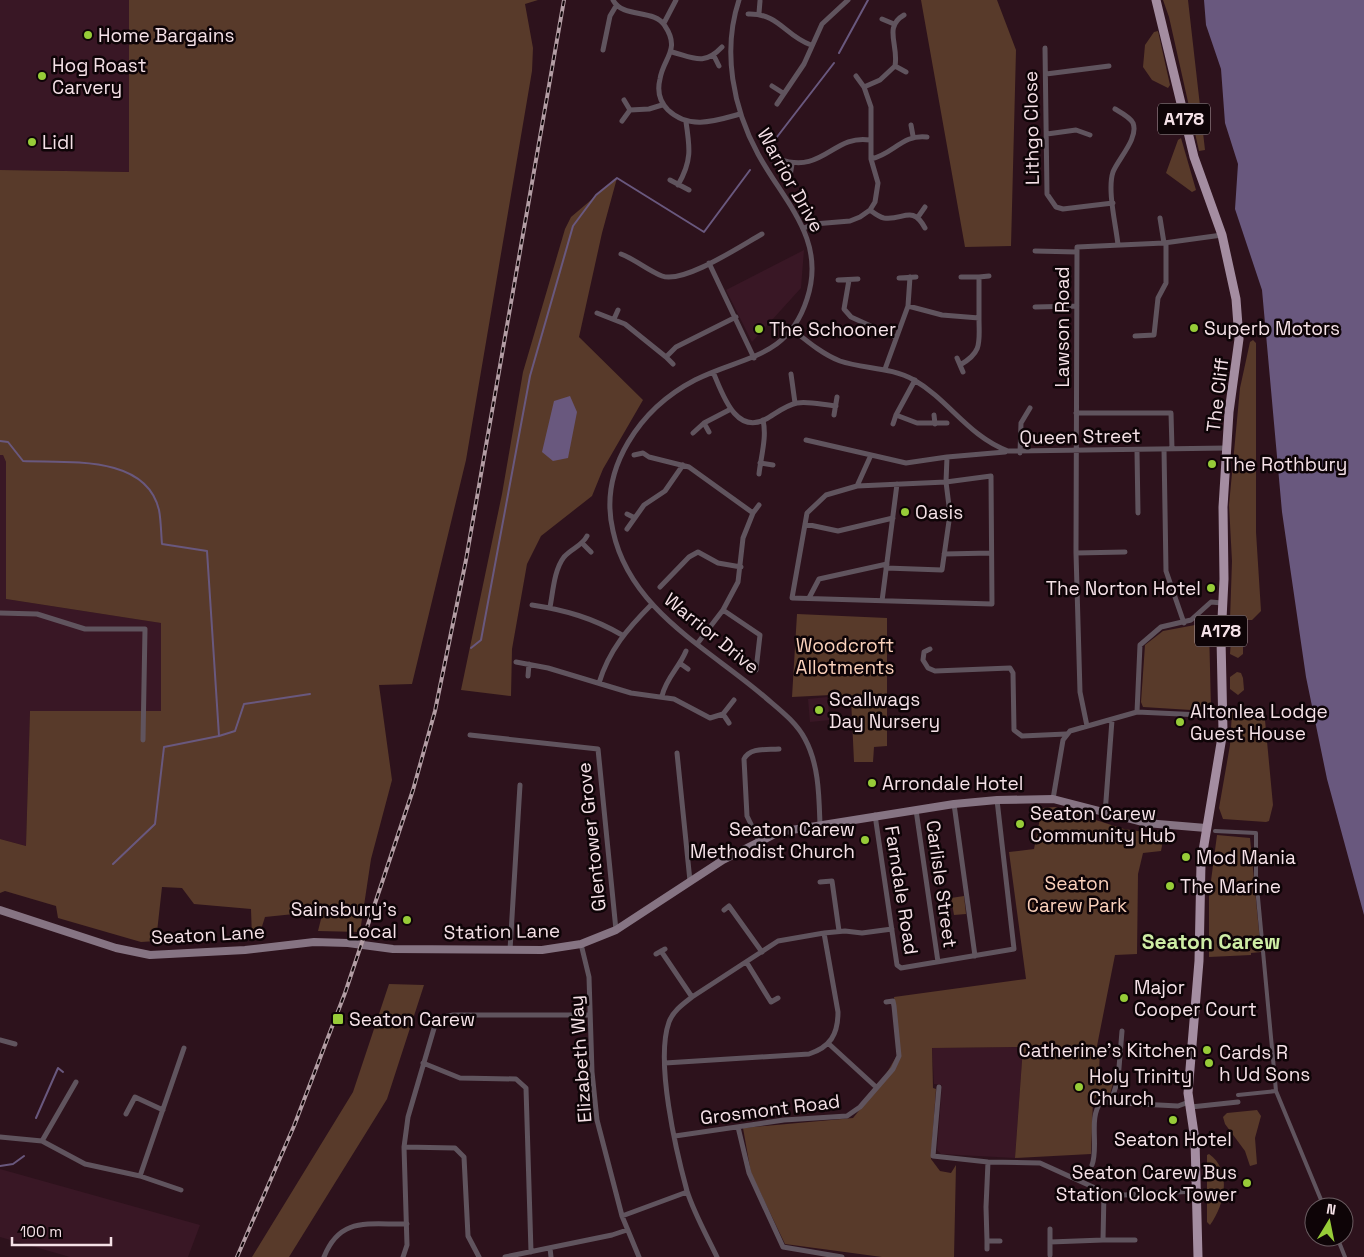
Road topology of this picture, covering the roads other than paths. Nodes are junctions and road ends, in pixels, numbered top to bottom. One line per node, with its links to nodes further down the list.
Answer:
1 (613, 0): 7 (street)
2 (676, 0): 12 (street)
3 (739, 0): 34 (street, Warrior Drive)
4 (1156, 0): 58 (main road, A178)
5 (760, 1): 8 (street)
6 (844, 1): 14 (street)
7 (616, 6): 12 (street); 17 (street)
8 (759, 13): 9 (street); 14 (street)
9 (748, 14)
10 (904, 15): 13 (street)
11 (882, 19): 13 (street)
12 (664, 23): 18 (street)
13 (894, 24): 21 (street)
14 (811, 45): 28 (street)
15 (722, 47): 19 (street)
16 (1045, 48): 24 (street, Lithgo Close)
17 (603, 50)
18 (672, 52): 19 (street); 30 (street)
19 (714, 56): 20 (street)
20 (719, 66)
21 (895, 66): 23 (street); 27 (street)
22 (1109, 66): 24 (street)
23 (906, 72)
24 (1046, 74): 38 (street, Lithgo Close)
25 (856, 76): 27 (street)
26 (772, 86): 28 (street)
27 (864, 86): 42 (street)
28 (783, 93): 31 (street)
29 (624, 100): 33 (street)
30 (662, 104): 33 (street); 36 (street)
31 (777, 104)
32 (1115, 109): 50 (street)
33 (630, 110): 35 (street)
34 (740, 114): 36 (street); 55 (street, Warrior Drive)
35 (622, 121)
36 (686, 122): 48 (street)
37 (911, 125): 40 (street)
38 (1047, 134): 39 (street); 50 (street, Lithgo Close)
39 (1090, 135)
40 (913, 136): 41 (street); 44 (street)
41 (927, 137)
42 (870, 140): 44 (street); 45 (street)
43 (779, 159): 45 (street)
44 (871, 159): 52 (street)
45 (792, 164): 46 (street)
46 (790, 176)
47 (670, 180): 48 (street)
48 (678, 184): 49 (street)
49 (689, 190)
50 (1113, 203): 60 (street)
51 (925, 207): 53 (street)
52 (870, 210): 53 (street); 55 (street)
53 (918, 217): 56 (street)
54 (1160, 218): 59 (street)
55 (804, 228): 82 (street, Warrior Drive)
56 (925, 228)
57 (762, 234): 64 (street)
58 (1222, 235): 59 (street, Lawson Road); 112 (main road, The Cliff / A178)
59 (1165, 243): 60 (street, Lawson Road); 83 (street)
60 (1118, 245): 62 (street, Lawson Road)
61 (1035, 251): 62 (street)
62 (1077, 252): 75 (street, Lawson Road)
63 (621, 254): 64 (street)
64 (709, 263): 79 (street)
65 (989, 276): 68 (street)
66 (916, 277): 70 (street)
67 (960, 277): 68 (street)
68 (979, 277): 80 (street)
69 (899, 278): 70 (street)
70 (910, 278): 74 (street)
71 (858, 279): 73 (street)
72 (838, 280): 73 (street)
73 (849, 280): 84 (street)
74 (908, 306): 80 (street); 84 (street)
75 (1077, 306): 76 (street); 100 (street, Lawson Road)
76 (1036, 307)
77 (618, 310): 81 (street)
78 (598, 313): 81 (street)
79 (736, 317): 85 (street); 86 (street)
80 (979, 318): 89 (street)
81 (614, 319): 85 (street)
82 (792, 330): 86 (street, Warrior Drive); 90 (street, Queen Street)
83 (1135, 336)
84 (896, 337): 90 (street)
85 (666, 358): 88 (street)
86 (754, 358): 91 (street, Warrior Drive)
87 (957, 358): 89 (street)
88 (672, 364)
89 (960, 365): 92 (street)
90 (885, 370): 94 (street, Queen Street)
91 (713, 372): 99 (street); 150 (street, Warrior Drive)
92 (963, 372)
93 (791, 374): 96 (street)
94 (915, 380): 103 (street); 115 (street, Queen Street)
95 (837, 397): 97 (street)
96 (795, 403): 97 (street); 104 (street)
97 (836, 406): 102 (street)
98 (1030, 408): 118 (street)
99 (729, 410): 104 (street); 105 (street)
100 (1076, 413): 114 (street); 117 (street, Lawson Road)
101 (934, 414): 108 (street)
102 (834, 415)
103 (896, 415): 107 (street); 108 (street)
104 (763, 420): 122 (street)
105 (704, 423): 109 (street); 110 (street)
106 (947, 423): 108 (street)
107 (892, 424)
108 (935, 424)
109 (709, 432)
110 (693, 433)
111 (806, 440): 120 (street)
112 (1227, 448): 114 (street, Queen Street); 149 (main road, The Cliff / A178)
113 (1164, 449): 114 (street, Queen Street); 116 (street, Queen Street); 155 (street)
114 (1172, 449)
115 (1008, 451): 118 (street, Queen Street); 121 (street)
116 (1137, 451): 117 (street, Queen Street); 131 (street)
117 (1076, 452): 118 (street, Queen Street); 142 (street, Lawson Road)
118 (1020, 453)
119 (634, 455): 123 (street)
120 (871, 455): 121 (street); 128 (street)
121 (947, 457): 126 (street)
122 (760, 464): 124 (street); 125 (street)
123 (683, 465): 130 (street); 133 (street)
124 (773, 465)
125 (760, 474)
126 (946, 482): 127 (street); 141 (street); 143 (street)
127 (897, 484): 128 (street); 134 (street)
128 (857, 486): 135 (street)
129 (760, 506): 130 (street)
130 (753, 513): 145 (street)
131 (1138, 513)
132 (627, 514): 133 (street)
133 (634, 518): 136 (street)
134 (893, 518): 135 (street); 144 (street)
135 (805, 524): 147 (street)
136 (627, 529)
137 (587, 536): 138 (street)
138 (583, 544): 139 (street); 152 (street)
139 (591, 552)
140 (1125, 552): 142 (street)
141 (991, 553): 143 (street); 148 (street)
142 (1076, 553): 174 (street, Lawson Road)
143 (944, 554): 144 (street)
144 (886, 566): 147 (street); 148 (street)
145 (741, 568): 146 (street); 153 (street)
146 (660, 588)
147 (809, 598): 148 (street)
148 (882, 601)
149 (1222, 603): 155 (street); 171 (main road, The Cliff / A178)
150 (652, 604): 156 (street); 157 (street, Warrior Drive)
151 (532, 605): 152 (street)
152 (550, 608): 156 (street)
153 (723, 610): 157 (street); 164 (street)
154 (0, 613): 177 (street)
155 (1184, 623): 169 (street)
156 (622, 635): 166 (street)
157 (697, 644): 187 (street, Warrior Drive)
158 (930, 649): 175 (street)
159 (686, 651): 162 (street)
160 (516, 662): 161 (street)
161 (529, 664): 165 (street); 166 (street)
162 (680, 664): 163 (street); 167 (street)
163 (688, 669)
164 (756, 670)
165 (528, 676)
166 (600, 683): 167 (street)
167 (662, 696): 170 (street)
168 (734, 700): 170 (street)
169 (1137, 712): 171 (street); 172 (street)
170 (723, 714): 173 (street)
171 (1223, 716): 188 (main road, The Cliff / A178)
172 (1112, 720): 174 (street); 185 (street)
173 (729, 723)
174 (1087, 726): 175 (street)
175 (1066, 734): 181 (street)
176 (470, 735): 195 (street, Glentower Grove)
177 (143, 740)
178 (779, 749): 189 (street)
179 (677, 753): 190 (street)
180 (520, 785): 200 (street)
181 (1053, 799): 182 (main road, Station Lane); 185 (main road, Station Lane)
182 (996, 800): 183 (main road, Station Lane); 203 (street)
183 (954, 804): 184 (main road, Station Lane); 203 (street)
184 (916, 810): 186 (main road, Station Lane); 204 (street, Carlisle Street)
185 (1105, 814): 188 (main road, Station Lane)
186 (875, 816): 187 (main road, Station Lane); 194 (street, Farndale Road)
187 (820, 825): 189 (main road, Station Lane)
188 (1210, 829): 220 (street); 224 (main road, A178)
189 (759, 841): 190 (main road, Station Lane)
190 (690, 881): 195 (main road, Station Lane)
191 (820, 882): 196 (street)
192 (0, 910): 199 (main road, Seaton Lane)
193 (724, 910): 202 (street)
194 (892, 929): 196 (street); 204 (street, Farndale Road)
195 (616, 930): 198 (main road, Station Lane)
196 (839, 931): 197 (street)
197 (824, 933): 202 (street); 213 (street)
198 (581, 944): 200 (main road, Station Lane); 209 (street, Elizabeth Way)
199 (393, 949): 200 (main road, Station Lane)
200 (510, 950)
201 (661, 951): 206 (street)
202 (762, 952): 205 (street)
203 (975, 956): 204 (street)
204 (938, 962)
205 (747, 963): 206 (street); 207 (street)
206 (692, 997): 216 (street)
207 (778, 998)
208 (886, 1002): 218 (street, Grosmont Road)
209 (590, 1015): 215 (street); 240 (street, Elizabeth Way)
210 (1122, 1031): 222 (street)
211 (0, 1040): 212 (street)
212 (15, 1044)
213 (829, 1044): 216 (street); 218 (street)
214 (184, 1048): 225 (street)
215 (423, 1063): 231 (street); 251 (street)
216 (664, 1063): 228 (street)
217 (76, 1082): 230 (street)
218 (876, 1087): 227 (street, Grosmont Road)
219 (939, 1087): 232 (street)
220 (1276, 1091): 221 (street); 239 (street)
221 (1238, 1095)
222 (1111, 1102): 224 (street); 233 (street)
223 (1238, 1102): 224 (street)
224 (1190, 1105): 236 (main road, A178)
225 (162, 1110): 226 (street); 234 (street)
226 (126, 1114)
227 (738, 1127): 228 (street, Grosmont Road); 260 (street)
228 (675, 1136): 237 (street)
229 (0, 1137): 230 (street)
230 (42, 1141): 234 (street)
231 (404, 1147): 241 (street); 255 (street)
232 (988, 1162): 238 (street); 247 (street)
233 (1092, 1165)
234 (140, 1176): 235 (street)
235 (181, 1190)
236 (1196, 1191): 238 (street); 261 (main road, A178)
237 (688, 1192): 240 (street); 259 (street)
238 (1104, 1192): 245 (street)
239 (1320, 1197)
240 (622, 1216): 243 (street, Elizabeth Way)
241 (406, 1224): 253 (street); 254 (street)
242 (1050, 1229): 248 (street)
243 (627, 1230): 249 (street); 258 (street, Elizabeth Way)
244 (1000, 1240): 247 (street)
245 (1103, 1240): 246 (street); 248 (street)
246 (1135, 1240)
247 (987, 1241): 250 (street)
248 (1050, 1242): 252 (street)
249 (550, 1248): 251 (street); 257 (street)
250 (987, 1249)
251 (531, 1252): 256 (street)
252 (1050, 1254)
253 (324, 1257)
254 (403, 1257)
255 (479, 1257)
256 (505, 1257)
257 (551, 1257)
258 (639, 1257)
259 (717, 1257)
260 (842, 1257)
261 (1198, 1257)

